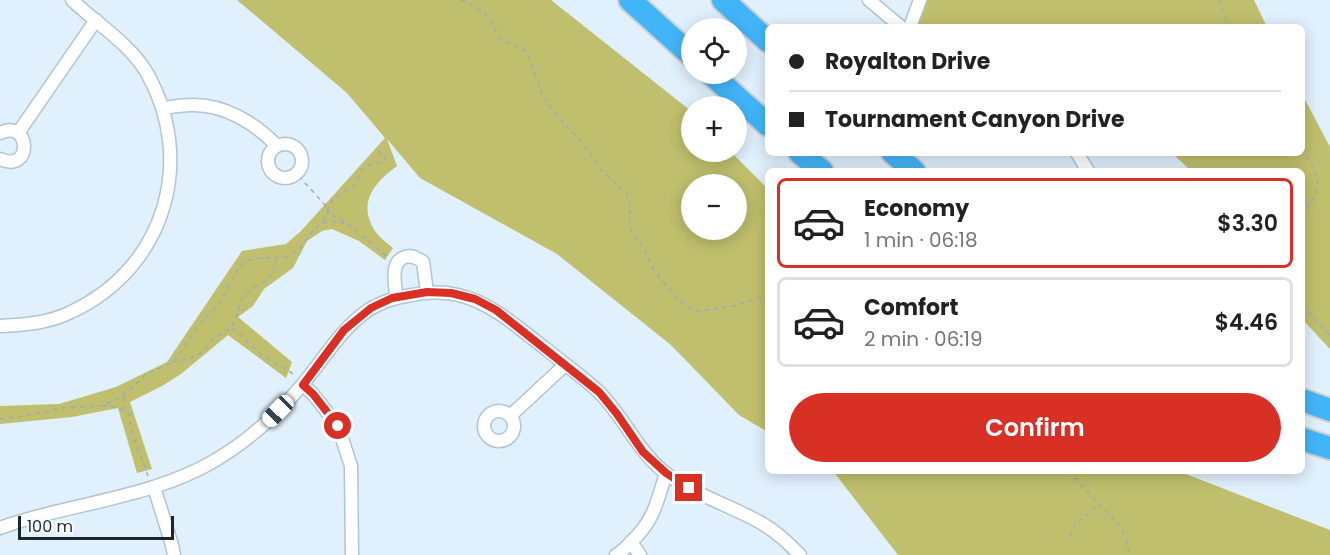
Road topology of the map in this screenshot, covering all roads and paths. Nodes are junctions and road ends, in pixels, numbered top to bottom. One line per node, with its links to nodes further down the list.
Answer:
1 (72, 0): 8 (street)
2 (461, 0): 35 (path)
3 (630, 0): 13 (highway)
4 (723, 0): 12 (highway)
5 (869, 0): 9 (street)
6 (920, 0): 10 (street)
7 (1219, 0): 11 (path)
8 (96, 20): 15 (street); 17 (street)
9 (897, 24)
10 (911, 24)
11 (1228, 24)
12 (765, 38)
13 (681, 46)
14 (722, 84): 16 (highway)
15 (163, 108): 19 (street); 38 (street)
16 (765, 122)
17 (18, 133): 18 (street); 24 (street)
18 (0, 134)
19 (277, 146): 27 (street); 27 (street)
20 (378, 150): 28 (path)
21 (1305, 153): 29 (path)
22 (804, 156): 25 (highway)
23 (896, 156): 26 (highway)
24 (0, 159)
25 (818, 168)
26 (910, 168)
27 (296, 173): 28 (path)
28 (328, 210): 30 (path); 31 (path)
29 (1305, 212)
30 (322, 223): 31 (path); 32 (path)
31 (346, 223): 33 (path)
32 (276, 258): 39 (path); 41 (path)
33 (396, 263): 34 (street); 36 (street)
34 (427, 292): 36 (street); 42 (street)
35 (765, 295)
36 (396, 298): 43 (street)
37 (1305, 308): 40 (path)
38 (0, 326)
39 (231, 327): 41 (path); 43 (path)
40 (1330, 336)
41 (171, 363): 44 (path)
42 (565, 364): 49 (street); 53 (street)
43 (303, 385): 55 (street); 61 (street)
44 (126, 393): 46 (path); 47 (path)
45 (1305, 401): 48 (highway)
46 (101, 406): 47 (path); 50 (path)
47 (124, 410): 55 (path)
48 (1330, 410)
49 (510, 416)
50 (0, 419)
51 (1305, 440): 52 (highway)
52 (1330, 448)
53 (666, 473): 59 (street); 64 (street)
54 (1071, 474): 56 (path)
55 (154, 487): 57 (street); 60 (street)
56 (1099, 504): 58 (path); 65 (path)
57 (0, 528)
58 (1070, 537)
59 (631, 542): 62 (street); 63 (street)
60 (174, 555)
61 (352, 555)
62 (616, 555)
63 (640, 555)
64 (800, 555)
65 (1130, 555)

